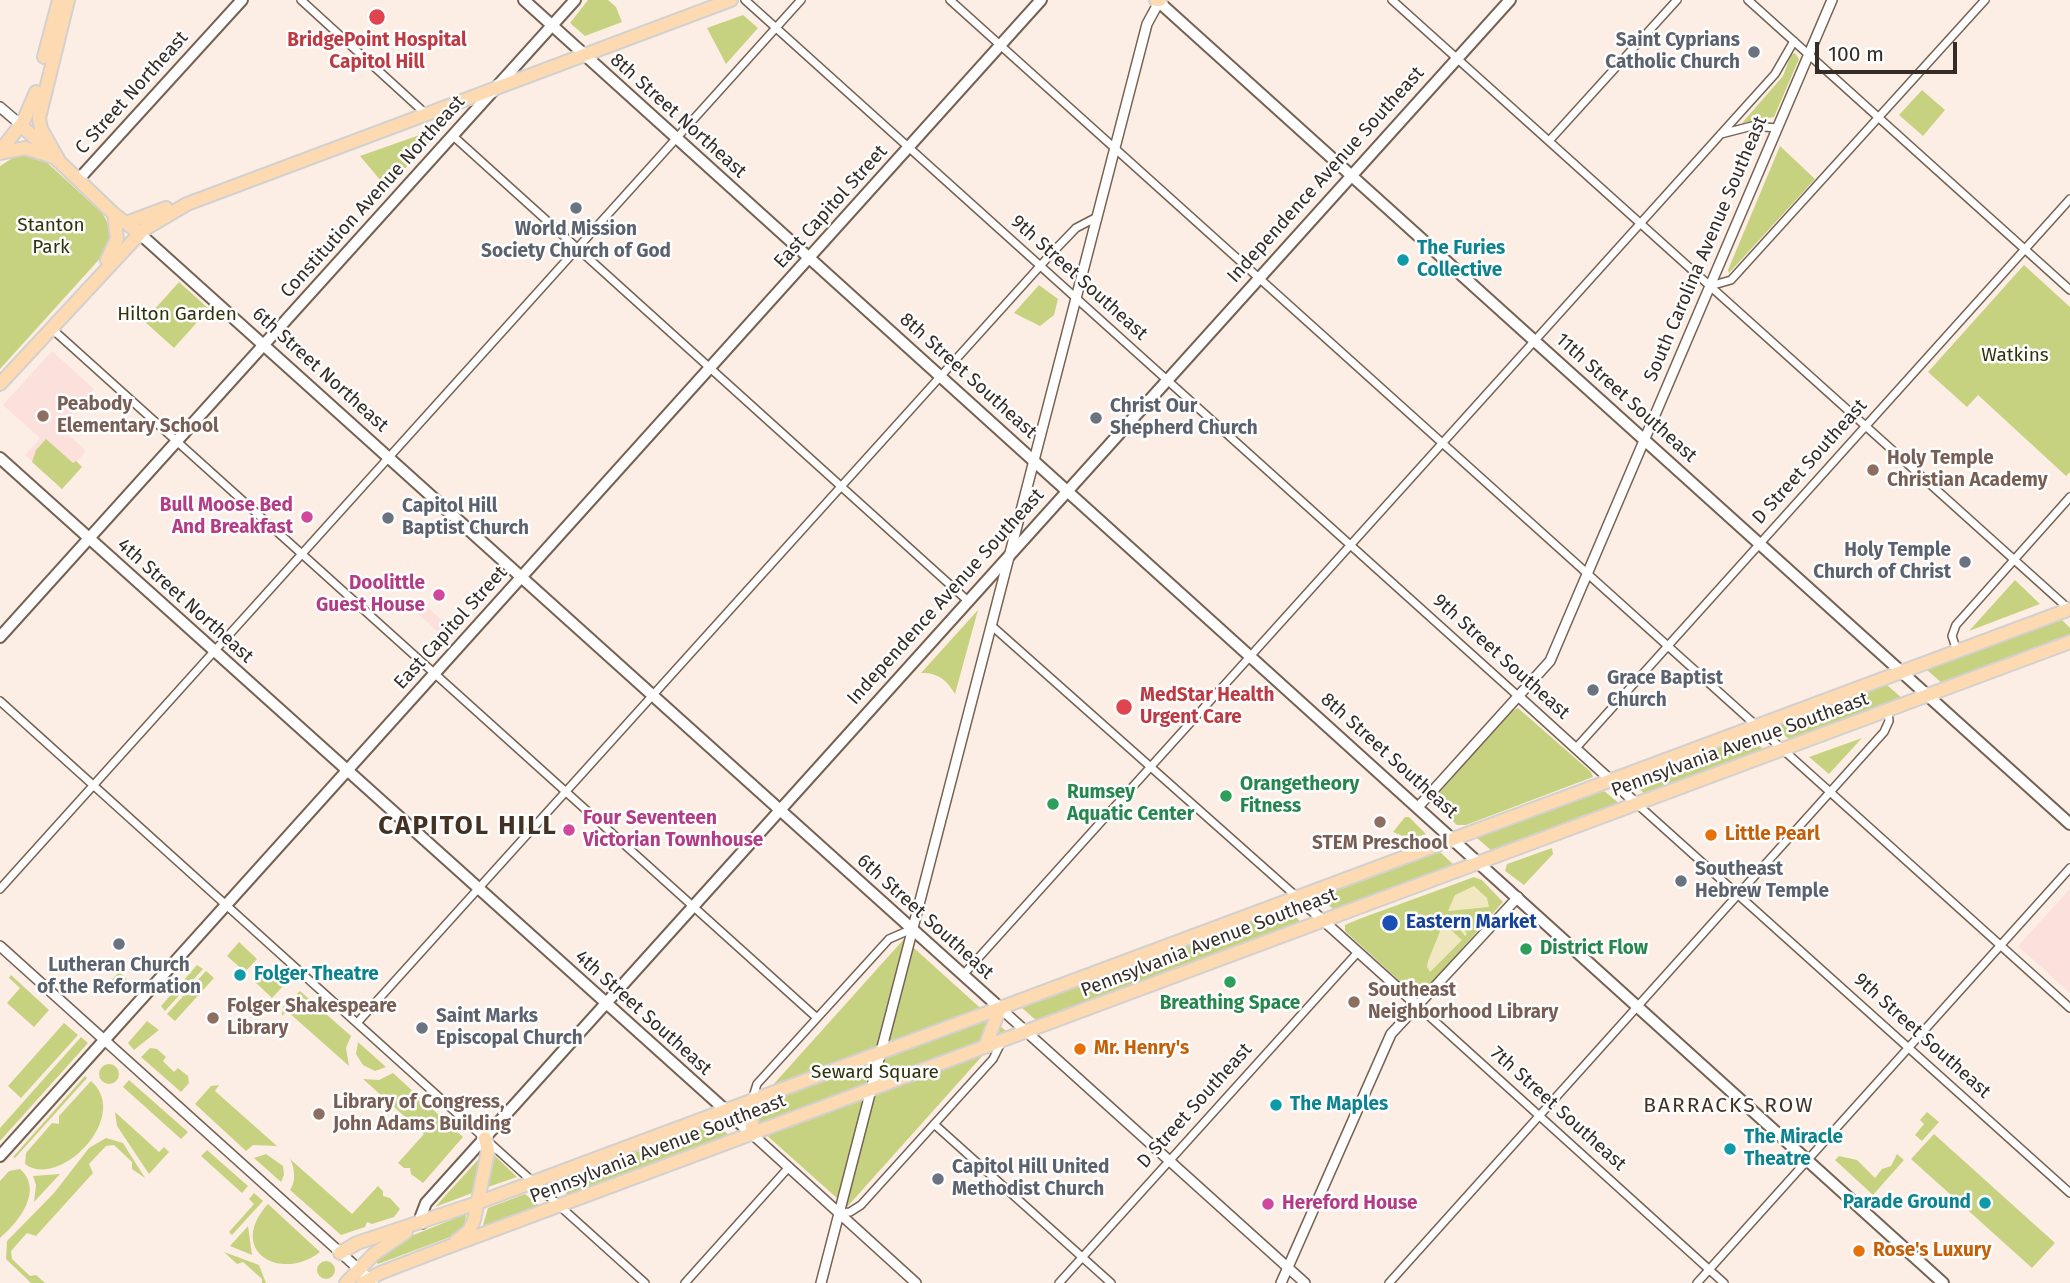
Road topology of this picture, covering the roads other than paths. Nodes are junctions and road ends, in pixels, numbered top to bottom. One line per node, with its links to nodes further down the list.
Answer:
1 (59, 0): 30 (main road)
2 (68, 0): 39 (main road)
3 (242, 0): 41 (main road, C Street Northeast)
4 (301, 0): 28 (street)
5 (524, 0): 19 (main road, 8th Street Northeast)
6 (575, 0): 19 (main road, Constitution Avenue Northeast)
7 (731, 0): 23 (main road)
8 (745, 0): 20 (street, 9th Street Southeast)
9 (801, 0): 20 (street)
10 (950, 0): 22 (street)
11 (1041, 0): 22 (main road, East Capitol Street)
12 (1392, 0): 25 (street)
13 (1510, 0): 25 (main road, Independence Avenue Southeast)
14 (1677, 0): 35 (street)
15 (1748, 0): 21 (street)
16 (1832, 0): 24 (street, South Carolina Avenue Southeast)
17 (1984, 0): 29 (street)
18 (1158, 1): 37 (street); 40 (main road, 11th Street Southeast)
19 (552, 26): 23 (main road, 8th Street Northeast); 26 (main road, Constitution Avenue Northeast)
20 (776, 28): 34 (street); 36 (street, 9th Street Southeast)
21 (1794, 41): 24 (street); 32 (street)
22 (1000, 45): 36 (main road, East Capitol Street); 37 (street)
23 (585, 55): 26 (main road); 34 (main road, 8th Street Northeast)
24 (1808, 55): 29 (street); 31 (street, South Carolina Avenue Southeast)
25 (1457, 59): 35 (street); 40 (main road, Independence Avenue Southeast)
26 (495, 88): 28 (main road); 33 (main road, Constitution Avenue Northeast)
27 (0, 107): 30 (street, 6th Street Northeast)
28 (426, 114): 43 (main road)
29 (1879, 118): 50 (street); 55 (street)
30 (21, 125): 38 (main road); 39 (main road, 6th Street Northeast)
31 (1777, 128): 32 (street); 55 (street, South Carolina Avenue Southeast)
32 (1720, 134): 47 (street)
33 (452, 135): 49 (street); 60 (main road, Constitution Avenue Northeast)
34 (676, 138): 49 (street); 51 (main road, 8th Street Northeast)
35 (1549, 141): 47 (street)
36 (908, 147): 51 (main road, East Capitol Street); 52 (street, 9th Street Southeast)
37 (1115, 148): 45 (street); 54 (street)
38 (0, 152): 39 (main road)
39 (58, 159): 41 (main road, 6th Street Northeast)
40 (1351, 176): 54 (main road, Independence Avenue Southeast); 59 (main road, 11th Street Southeast)
41 (78, 180): 44 (main road, 6th Street Northeast)
42 (2070, 200): 50 (street, D Street Southeast)
43 (187, 204): 46 (main road); 48 (main road)
44 (114, 214): 46 (main road, 6th Street Northeast); 53 (main road)
45 (1097, 217): 52 (street); 57 (street)
46 (126, 223): 48 (main road, 6th Street Northeast)
47 (1640, 223): 55 (street); 59 (street)
48 (139, 233): 53 (main road); 60 (main road, 6th Street Northeast)
49 (577, 248): 61 (street); 69 (street)
50 (2025, 250): 56 (street); 65 (street, D Street Southeast)
51 (809, 257): 61 (main road, East Capitol Street); 62 (main road, 8th Street Southeast)
52 (1041, 266): 57 (street, 9th Street Southeast); 62 (street)
53 (101, 271): 58 (main road)
54 (1259, 278): 64 (main road, Independence Avenue Southeast); 68 (street)
55 (1710, 286): 65 (street); 66 (street, South Carolina Avenue Southeast)
56 (2070, 290)
57 (1076, 298): 64 (street, 9th Street Southeast); 71 (street)
58 (50, 327): 63 (main road); 67 (street)
59 (1534, 340): 66 (main road, 11th Street Southeast); 68 (street)
60 (264, 345): 67 (main road, Constitution Avenue Northeast); 69 (main road, 6th Street Northeast)
61 (709, 368): 72 (street); 82 (main road, East Capitol Street)
62 (941, 376): 71 (main road, 8th Street Southeast); 72 (street)
63 (1, 381)
64 (1167, 381): 73 (main road, Independence Avenue Southeast); 77 (street, 9th Street Southeast)
65 (1866, 427): 76 (street, D Street Southeast); 80 (street)
66 (1644, 440): 76 (main road, 11th Street Southeast); 81 (street, South Carolina Avenue Southeast)
67 (176, 441): 75 (main road, Constitution Avenue Northeast); 78 (street)
68 (1441, 443): 77 (street); 81 (street)
69 (389, 457): 78 (street); 82 (main road, 6th Street Northeast)
70 (0, 458): 75 (main road, 4th Street Northeast)
71 (1034, 459): 73 (main road, 8th Street Southeast); 79 (street)
72 (841, 487): 83 (street); 94 (street)
73 (1068, 490): 79 (main road, Independence Avenue Southeast); 91 (main road, 8th Street Southeast)
74 (2070, 497): 80 (street)
75 (89, 538): 86 (main road, Constitution Avenue Northeast); 90 (main road, 4th Street Northeast)
76 (1760, 544): 88 (street, D Street Southeast); 92 (main road, 11th Street Southeast)
77 (1350, 545): 91 (street); 95 (street, 9th Street Southeast)
78 (302, 554): 90 (street); 93 (street)
79 (1009, 556): 83 (main road, Independence Avenue Southeast); 85 (street)
80 (2014, 560): 84 (street); 89 (street)
81 (1586, 573): 88 (street); 95 (street, South Carolina Avenue Southeast)
82 (521, 576): 93 (main road, East Capitol Street); 94 (main road, 6th Street Southeast)
83 (968, 601): 110 (main road, Independence Avenue Southeast)
84 (2070, 610): 89 (main road, Pennsylvania Avenue Southeast)
85 (992, 626): 102 (street, 7th Street Southeast); 123 (street)
86 (0, 637)
87 (2070, 642): 96 (main road, Pennsylvania Avenue Southeast)
88 (1668, 647): 99 (street); 100 (street, D Street Southeast)
89 (1957, 651): 92 (main road, Pennsylvania Avenue Southeast)
90 (214, 652): 103 (main road, 4th Street Northeast); 105 (street)
91 (1251, 655): 102 (street); 109 (main road, 8th Street Southeast)
92 (1901, 672): 96 (main road, 11th Street Southeast); 99 (main road, Pennsylvania Avenue Southeast)
93 (434, 674): 103 (main road, East Capitol Street); 107 (street)
94 (653, 696): 107 (street); 110 (main road, 6th Street Southeast)
95 (1518, 696): 100 (street, 9th Street Southeast); 109 (street)
96 (1927, 696): 98 (main road, Pennsylvania Avenue Southeast); 111 (main road, 11th Street Southeast)
97 (0, 701): 105 (street)
98 (1888, 710): 101 (main road, Pennsylvania Avenue Southeast); 106 (street)
99 (1757, 726): 101 (street); 104 (main road, Pennsylvania Avenue Southeast)
100 (1576, 748): 104 (street, 9th Street Southeast)
101 (1783, 750): 106 (street); 108 (main road, Pennsylvania Avenue Southeast)
102 (1151, 766): 118 (street, 7th Street Southeast); 127 (street)
103 (347, 770): 116 (main road, 4th Street Southeast); 120 (main road, East Capitol Street)
104 (1611, 780): 108 (street, 9th Street Southeast); 112 (main road, Pennsylvania Avenue Southeast)
105 (94, 785): 115 (street); 120 (street)
106 (1830, 792): 117 (street); 125 (street)
107 (566, 793): 116 (street); 121 (street)
108 (1637, 804): 113 (main road, Pennsylvania Avenue Southeast); 117 (street, 9th Street Southeast)
109 (1419, 806): 112 (main road, 8th Street Southeast)
110 (780, 810): 121 (main road, Independence Avenue Southeast); 123 (main road, 6th Street Southeast)
111 (2070, 824)
112 (1454, 838): 113 (main road, 8th Street Southeast); 118 (main road, Pennsylvania Avenue Southeast)
113 (1480, 862): 119 (main road, 8th Street Southeast); 122 (main road, Pennsylvania Avenue Southeast)
114 (2070, 868): 125 (street)
115 (0, 889)
116 (479, 889): 128 (main road, 4th Street Southeast); 134 (street)
117 (1739, 895): 130 (street); 139 (street, 9th Street Southeast)
118 (1297, 897): 122 (street, 7th Street Southeast); 131 (main road, Pennsylvania Avenue Southeast)
119 (1518, 897): 129 (street); 130 (main road, 8th Street Southeast)
120 (226, 904): 134 (street); 136 (main road, East Capitol Street)
121 (693, 907): 128 (main road, Independence Avenue Southeast); 133 (street)
122 (1324, 921): 126 (street, 7th Street Southeast); 135 (main road, Pennsylvania Avenue Southeast)
123 (912, 929): 127 (main road, 6th Street Southeast); 133 (street); 140 (street)
124 (0, 946): 136 (street)
125 (2001, 946): 132 (street); 139 (street)
126 (1358, 952): 129 (street, 7th Street Southeast); 150 (street, D Street Southeast)
127 (963, 975): 131 (main road, 6th Street Southeast)
128 (606, 1003): 143 (main road, 4th Street Southeast); 147 (main road, Independence Avenue Southeast)
129 (1418, 1006): 144 (street, 7th Street Southeast); 161 (street)
130 (1639, 1006): 144 (street); 149 (main road, 8th Street Southeast)
131 (1000, 1008): 135 (street, 6th Street Southeast); 138 (main road); 140 (main road, Pennsylvania Avenue Southeast)
132 (2070, 1008)
133 (817, 1018): 142 (street)
134 (358, 1023): 147 (street)
135 (1027, 1032): 137 (main road, Pennsylvania Avenue Southeast); 150 (street, 6th Street Southeast)
136 (104, 1040): 148 (main road, East Capitol Street); 159 (street)
137 (1002, 1041): 138 (main road, Pennsylvania Avenue Southeast); 145 (street)
138 (985, 1047): 141 (main road, Pennsylvania Avenue Southeast)
139 (1909, 1048): 149 (street); 153 (street, 9th Street Southeast)
140 (880, 1052): 141 (street); 142 (main road, Pennsylvania Avenue Southeast)
141 (870, 1090): 146 (main road, Pennsylvania Avenue Southeast); 156 (street)
142 (752, 1100): 143 (main road, Pennsylvania Avenue Southeast); 146 (main road)
143 (725, 1110): 146 (main road, 4th Street Southeast); 152 (main road, Pennsylvania Avenue Southeast)
144 (1539, 1116): 163 (street, 7th Street Southeast); 174 (street)
145 (934, 1124): 156 (street); 160 (street)
146 (752, 1134): 151 (street, 4th Street Southeast); 155 (main road, Pennsylvania Avenue Southeast)
147 (485, 1138): 152 (street); 154 (main road); 157 (main road, Independence Avenue Southeast)
148 (0, 1156)
149 (1808, 1160): 163 (street); 177 (main road, 8th Street Southeast)
150 (1169, 1161): 160 (street, D Street Southeast); 161 (street, 6th Street Southeast)
151 (789, 1167): 156 (street, 4th Street Southeast); 167 (street)
152 (533, 1182): 154 (main road, Pennsylvania Avenue Southeast); 155 (street)
153 (2070, 1193)
154 (477, 1203): 157 (main road, Pennsylvania Avenue Southeast); 158 (main road)
155 (560, 1206): 158 (main road, Pennsylvania Avenue Southeast); 166 (street)
156 (839, 1213): 168 (street); 169 (street, 4th Street Southeast)
157 (418, 1225): 159 (main road); 162 (main road)
158 (438, 1251): 164 (main road, Pennsylvania Avenue Southeast)
159 (340, 1253): 162 (street)
160 (1083, 1257): 170 (street, D Street Southeast); 171 (street)
161 (1289, 1268): 172 (street); 173 (street, 6th Street Southeast)
162 (358, 1269): 164 (street); 165 (main road)
163 (1709, 1269): 175 (street); 176 (street, 7th Street Southeast)
164 (369, 1282)
165 (345, 1283)
166 (645, 1283)
167 (685, 1283)
168 (821, 1283)
169 (916, 1283)
170 (1059, 1283)
171 (1111, 1283)
172 (1281, 1283)
173 (1306, 1283)
174 (1389, 1283)
175 (1697, 1283)
176 (1724, 1283)
177 (1943, 1283)

